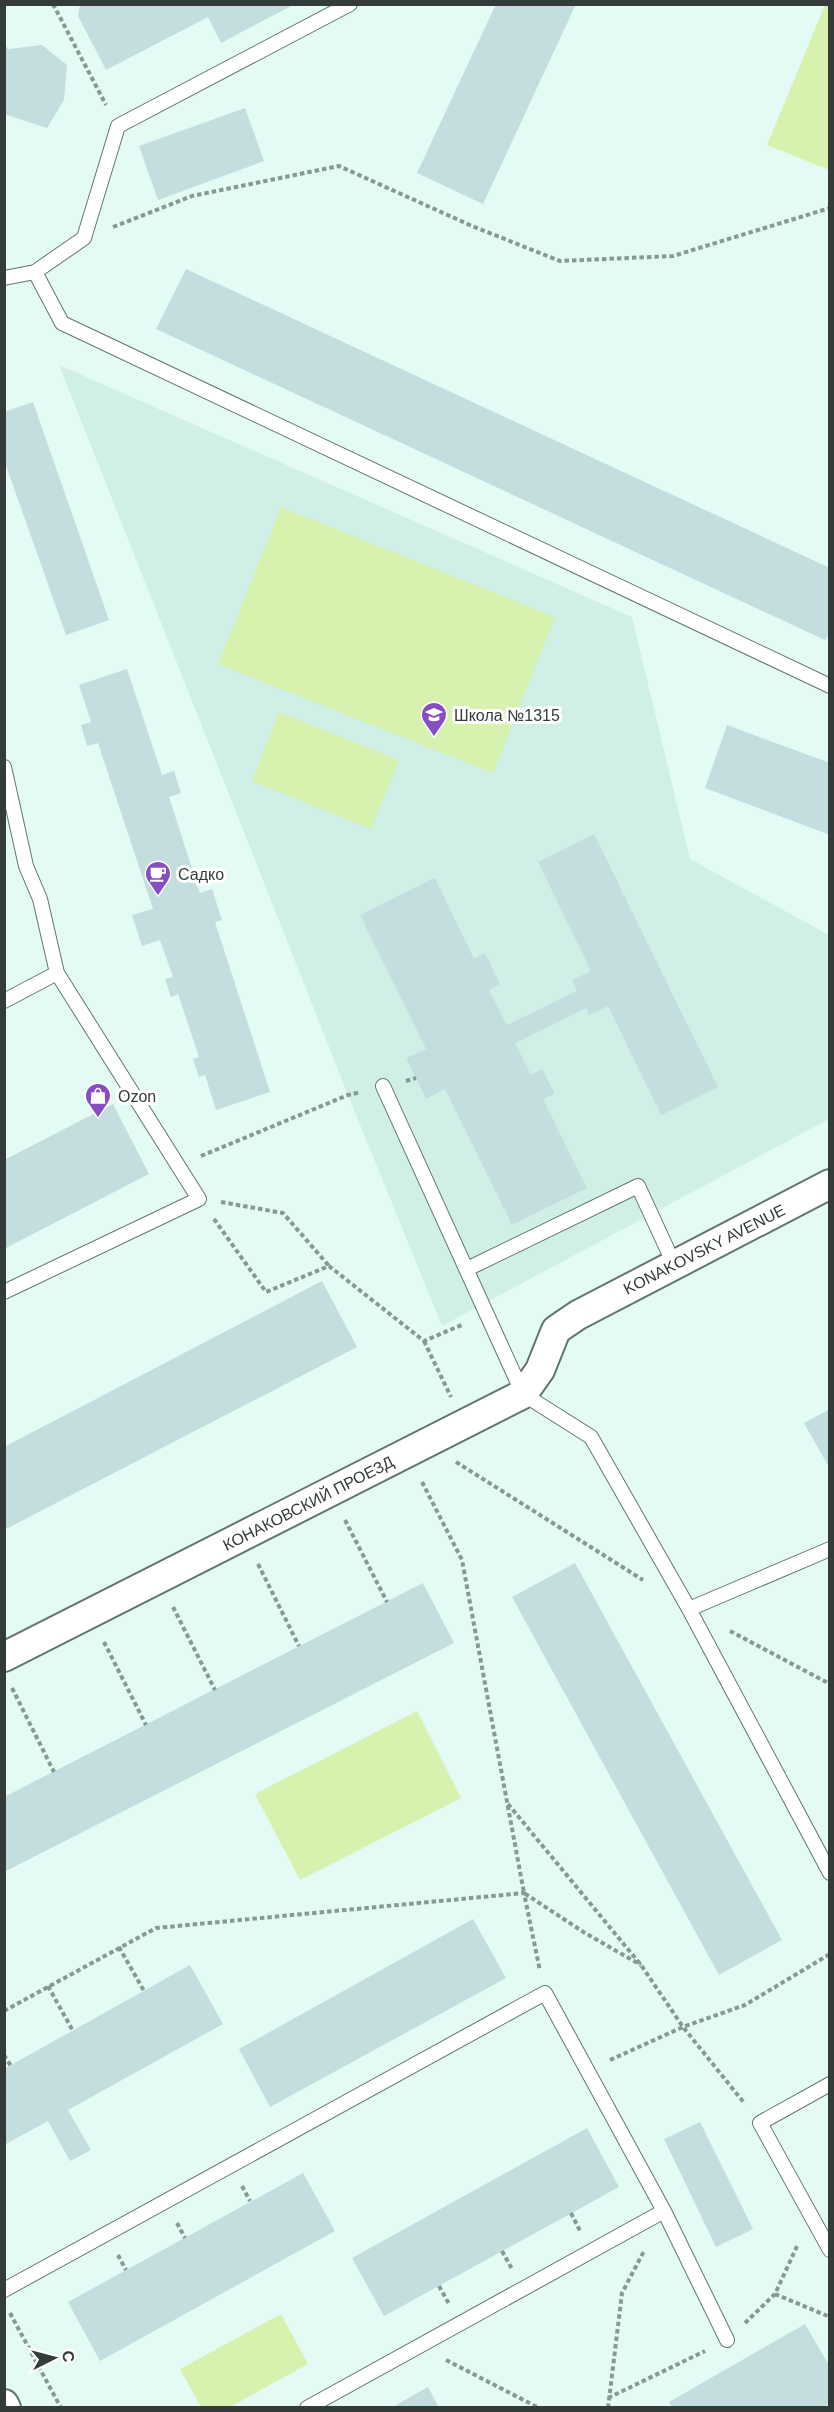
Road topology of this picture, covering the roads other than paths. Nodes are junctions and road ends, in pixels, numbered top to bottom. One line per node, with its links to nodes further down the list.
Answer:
1 (350, 4): 2 (lane)
2 (35, 272): 3 (lane); 4 (lane)
3 (4, 278)
4 (830, 686)
5 (4, 768): 6 (lane)
6 (57, 973): 7 (lane); 12 (lane)
7 (4, 1001)
8 (383, 1086): 11 (lane)
9 (830, 1184): 10 (street, KONAKOVSKY AVENUE)
10 (674, 1264): 11 (lane); 13 (street, KONAKOVSKY AVENUE)
11 (467, 1269): 13 (lane)
12 (4, 1292)
13 (523, 1394): 15 (lane); 16 (street, КОНАКОВСКИЙ ПРОЕЗД)
14 (830, 1549): 15 (lane)
15 (688, 1609): 17 (lane)
16 (4, 1657)
17 (830, 1872)
18 (830, 2084): 20 (lane)
19 (664, 2211): 21 (lane); 22 (lane); 23 (lane)
20 (830, 2250)
21 (4, 2290)
22 (728, 2340)
23 (307, 2408)

